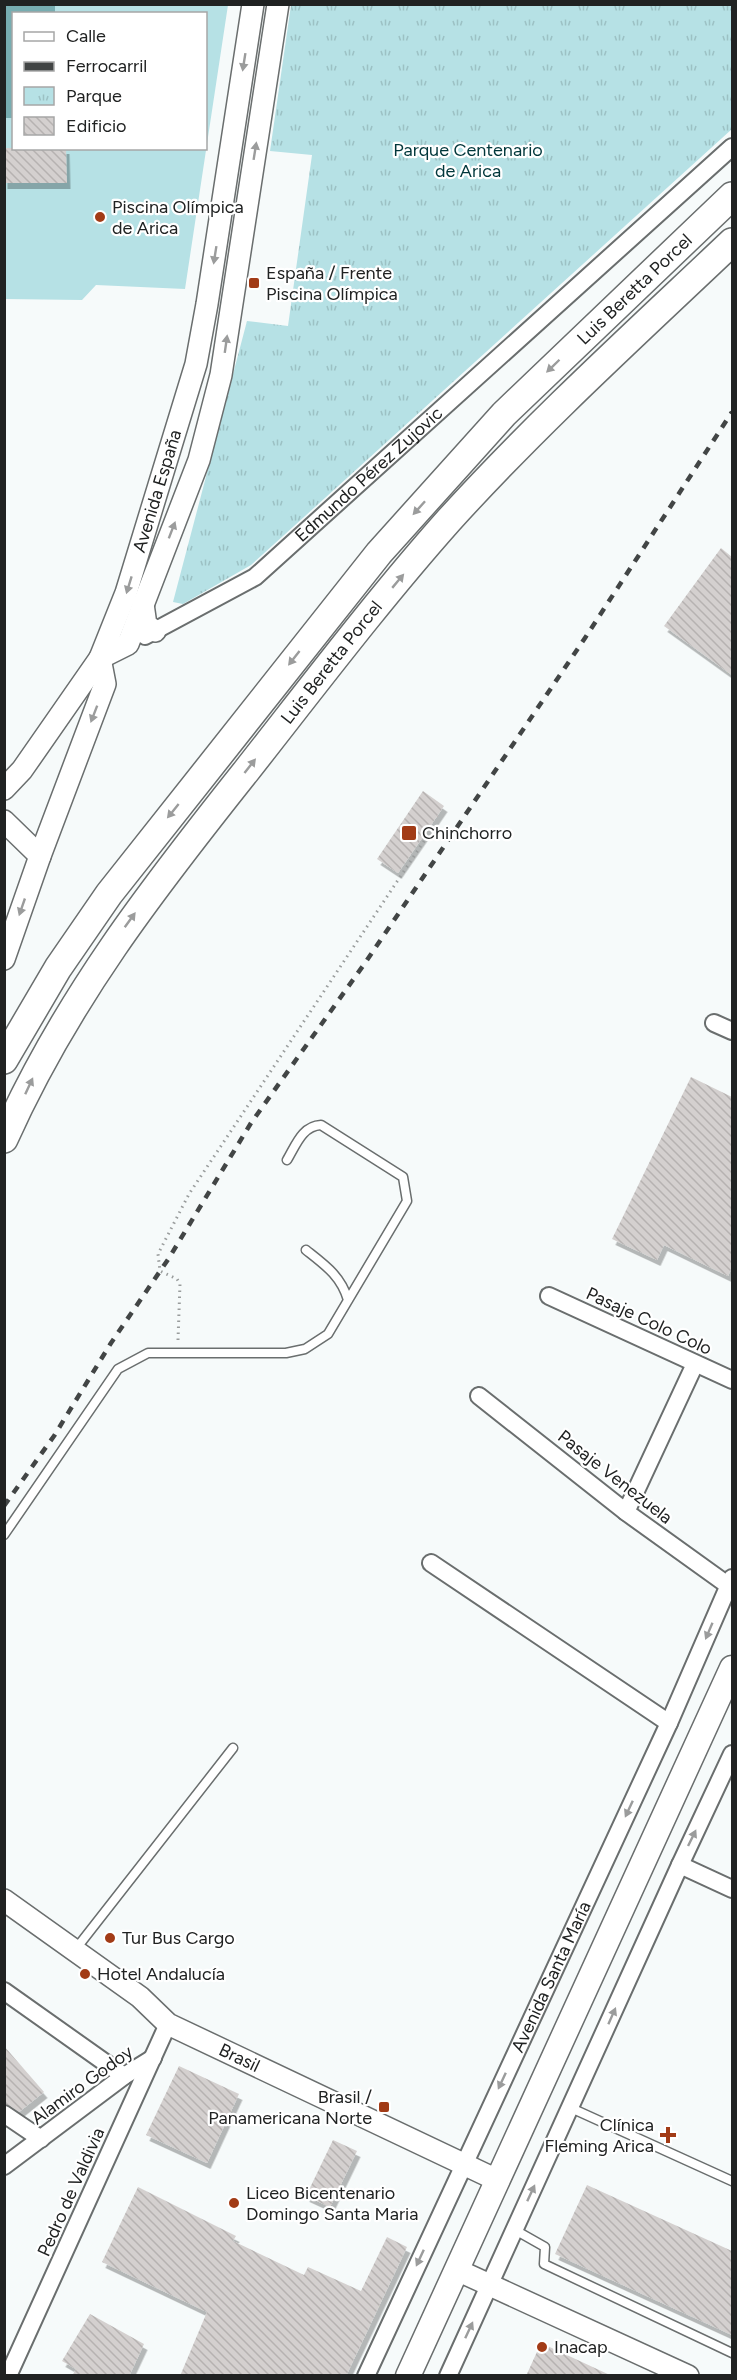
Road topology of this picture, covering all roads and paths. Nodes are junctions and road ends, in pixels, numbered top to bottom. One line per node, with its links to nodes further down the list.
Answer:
1 (253, 4): 9 (street, Avenida España, one-way to 9)
2 (278, 4): 6 (street, Avenida España, one-way to 2)
3 (731, 154): 7 (street, Edmundo Pérez Zujovic)
4 (732, 196): 17 (main road, Luis Beretta Porcel, one-way to 17)
5 (732, 242): 18 (main road, Luis Beretta Porcel, one-way to 5)
6 (143, 604): 7 (street); 8 (street, Avenida España)
7 (155, 631): 8 (street, Edmundo Pérez Zujovic)
8 (128, 644): 9 (street, Edmundo Pérez Zujovic)
9 (100, 658): 10 (street, Edmundo Pérez Zujovic); 13 (street, Avenida España, one-way to 13)
10 (4, 789)
11 (4, 821): 13 (street)
12 (424, 841): 23 (path)
13 (40, 856): 14 (street, Avenida España, one-way to 14)
14 (4, 959)
15 (714, 1023): 16 (street)
16 (732, 1031)
17 (4, 1060)
18 (4, 1139)
19 (287, 1160): 22 (lane)
20 (306, 1250): 22 (lane)
21 (549, 1296): 24 (street, Pasaje Colo Colo)
22 (348, 1300): 23 (lane)
23 (177, 1353): 28 (lane)
24 (695, 1364): 25 (street, Pasaje Colo Colo); 27 (street)
25 (732, 1380)
26 (479, 1396): 27 (street, Pasaje Venezuela)
27 (626, 1512): 30 (street, Pasaje Venezuela)
28 (4, 1535)
29 (431, 1563): 32 (street)
30 (730, 1582): 32 (street, Avenida Santa María, one-way to 32)
31 (732, 1668): 48 (main road, Avenida Santa María)
32 (669, 1724): 46 (street, Avenida Santa María, one-way to 46)
33 (233, 1748): 38 (lane)
34 (732, 1755): 35 (street, one-way to 34)
35 (680, 1865): 36 (street); 43 (street, one-way to 35)
36 (732, 1889)
37 (4, 1900): 38 (street, Brasil)
38 (75, 1950): 40 (street, Brasil)
39 (4, 1991): 42 (street)
40 (168, 2024): 41 (street, Pedro de Valdivia); 46 (street, Brasil)
41 (153, 2058): 42 (street, Alamiro Godoy); 54 (street, Pedro de Valdivia)
42 (124, 2076): 45 (street, Alamiro Godoy)
43 (571, 2108): 49 (lane); 50 (street, one-way to 43)
44 (4, 2114): 45 (street)
45 (41, 2139): 47 (street, Alamiro Godoy)
46 (464, 2164): 48 (street, Brasil); 55 (street, Avenida Santa María, one-way to 55)
47 (4, 2166)
48 (497, 2181): 51 (main road, Avenida Santa María)
49 (732, 2181)
50 (515, 2230): 52 (street); 53 (lane)
51 (457, 2270): 52 (street); 56 (main road, Avenida Santa María)
52 (490, 2285): 57 (street, one-way to 52); 58 (street)
53 (732, 2353)
54 (9, 2376)
55 (366, 2376)
56 (408, 2376)
57 (448, 2376)
58 (688, 2376)

